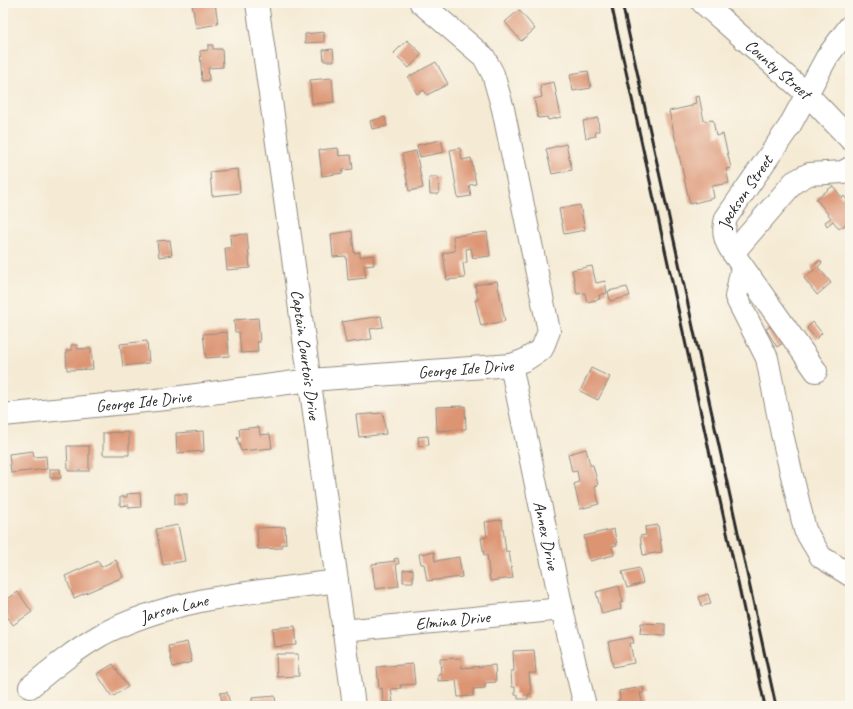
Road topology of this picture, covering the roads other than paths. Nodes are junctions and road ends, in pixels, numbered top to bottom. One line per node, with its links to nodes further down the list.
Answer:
1 (256, 3): 11 (street, Captain Courtois Drive)
2 (421, 3): 9 (street, George Ide Drive)
3 (703, 3): 5 (street, County Street)
4 (850, 26): 5 (street, Jackson Street)
5 (806, 94): 6 (street, County Street); 8 (street, Jackson Street)
6 (850, 139)
7 (850, 168): 8 (street)
8 (737, 260): 10 (street, Jackson Street); 13 (street)
9 (512, 365): 11 (street, George Ide Drive); 15 (street, Annex Drive)
10 (816, 371)
11 (310, 380): 12 (street, George Ide Drive); 14 (street, Captain Courtois Drive)
12 (3, 415)
13 (850, 576)
14 (337, 580): 16 (street, Captain Courtois Drive); 17 (street, Jarson Lane)
15 (562, 609): 16 (street, Elmina Drive); 19 (street, Annex Drive)
16 (343, 631): 18 (street, Captain Courtois Drive)
17 (30, 687)
18 (354, 706)
19 (585, 706)

